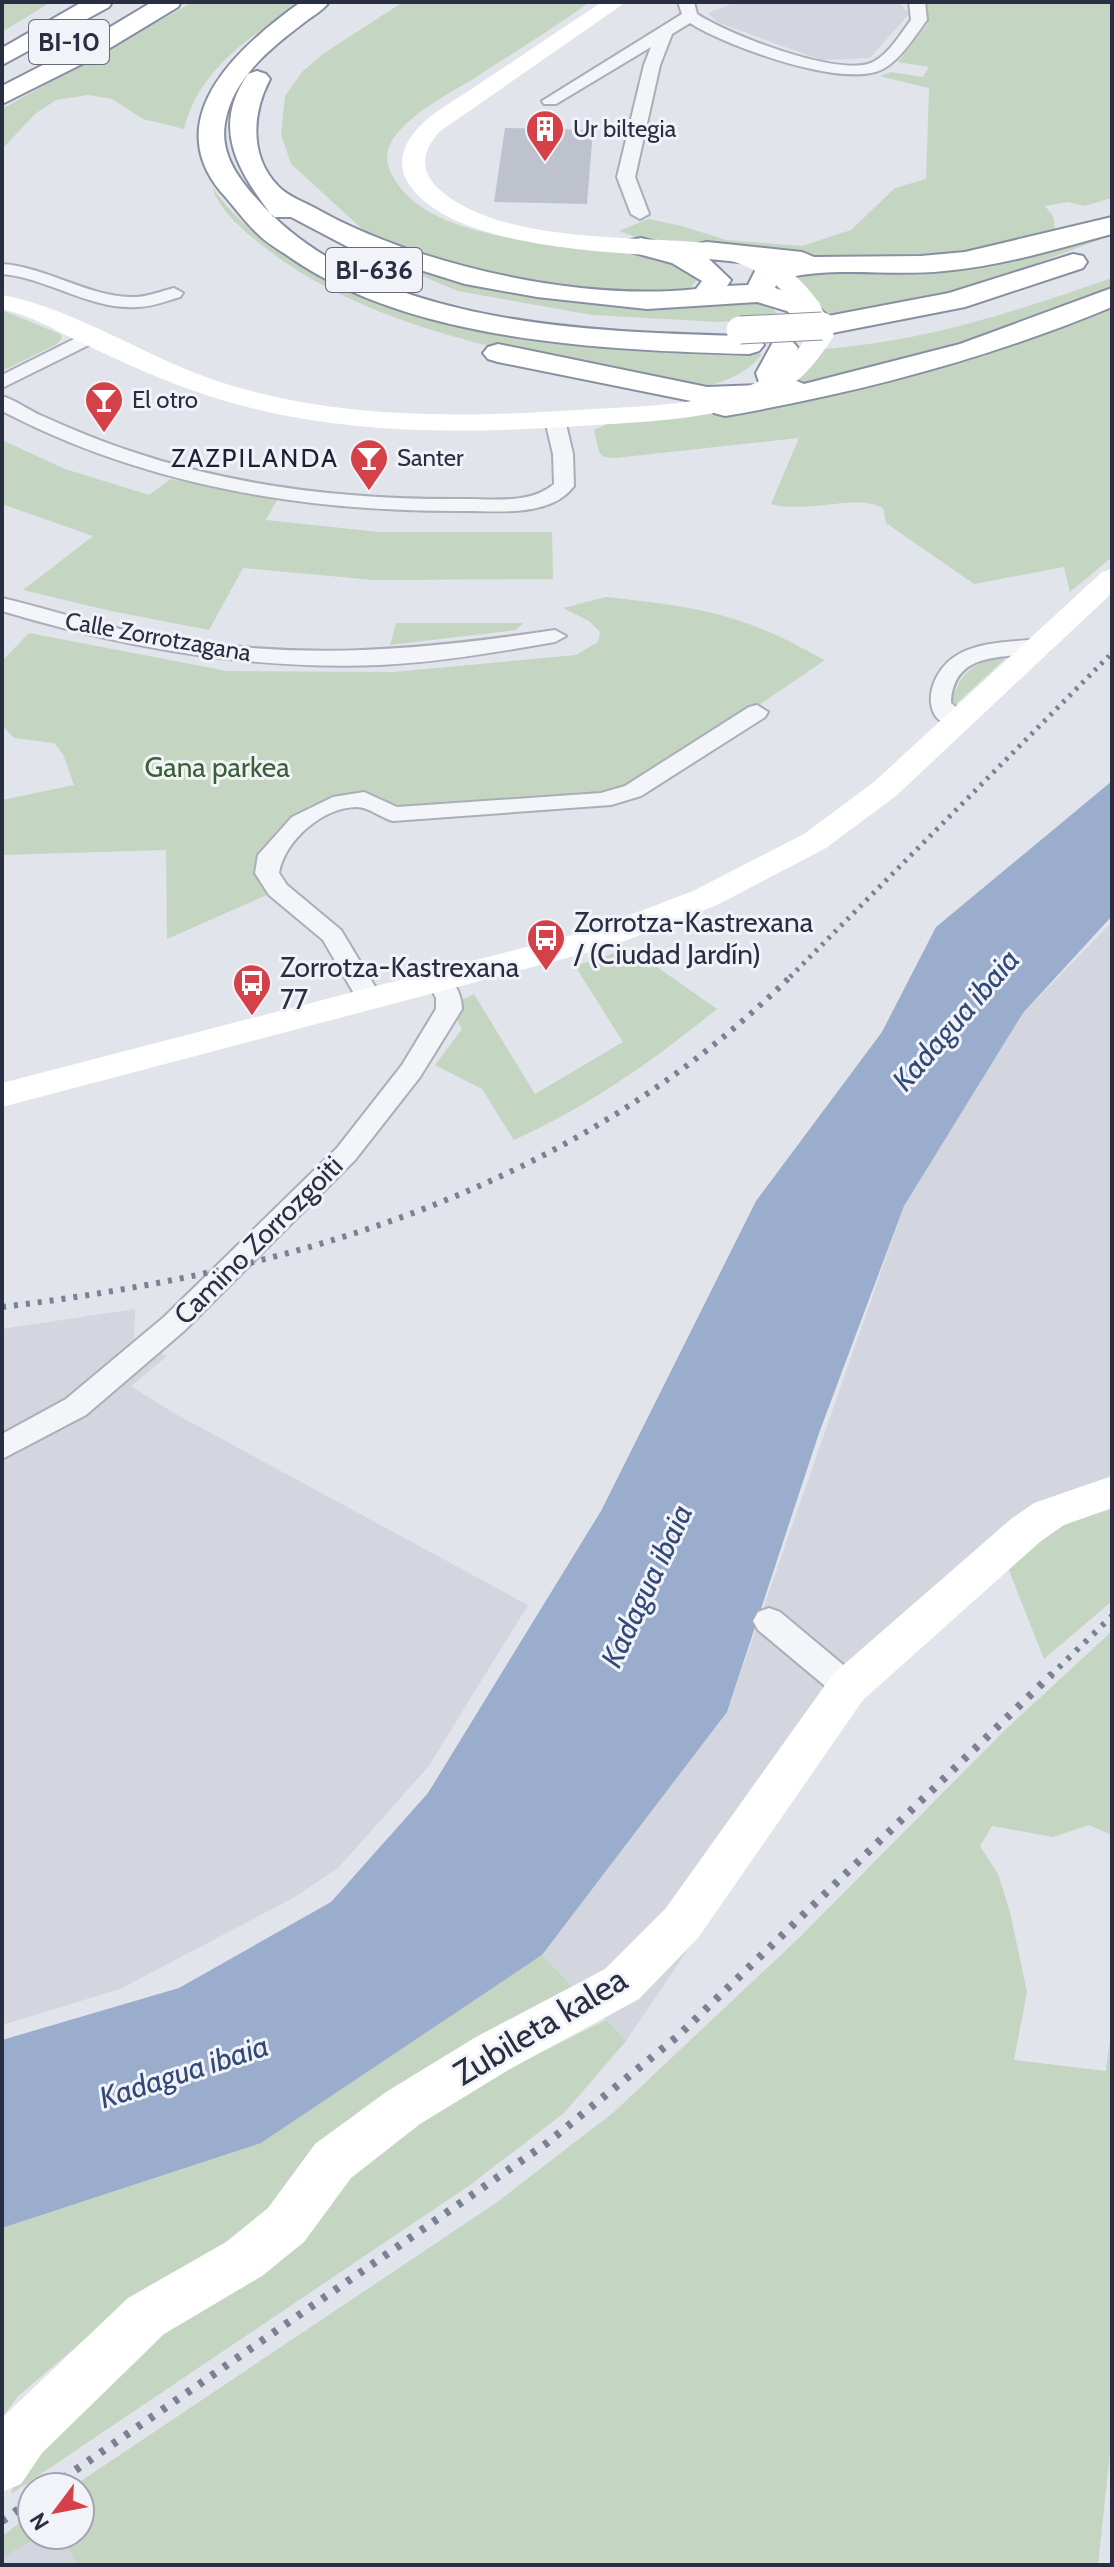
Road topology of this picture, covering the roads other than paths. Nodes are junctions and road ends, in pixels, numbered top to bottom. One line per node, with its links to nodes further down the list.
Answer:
1 (65, 2): 11 (highway)
2 (100, 2): 12 (highway, BI-10)
3 (135, 2): 13 (highway, BI-10)
4 (169, 2): 14 (highway)
5 (317, 2): 15 (highway, BI-636)
6 (344, 2): 17 (highway, BI-636)
7 (616, 2): 22 (street)
8 (917, 2): 9 (street)
9 (688, 9): 10 (street)
10 (665, 32): 16 (street); 19 (street)
11 (2, 41)
12 (2, 58)
13 (2, 80)
14 (2, 96)
15 (220, 99): 18 (highway); 34 (highway, BI-636)
16 (550, 101)
17 (268, 193): 30 (highway); 34 (highway, BI-636)
18 (217, 210)
19 (640, 214)
20 (1112, 225): 25 (highway)
21 (237, 235): 36 (highway)
22 (655, 248): 23 (street); 27 (street); 30 (highway)
23 (707, 250): 25 (highway); 27 (street)
24 (1105, 259): 32 (highway, BI-636)
25 (836, 265): 27 (highway)
26 (2, 269): 28 (street)
27 (768, 285): 30 (highway); 32 (highway); 35 (street)
28 (174, 293)
29 (1112, 297): 39 (highway)
30 (694, 298)
31 (2, 302): 33 (street)
32 (822, 328): 34 (highway, BI-636); 38 (street)
33 (90, 337): 37 (street); 44 (street)
34 (744, 337)
35 (783, 348): 38 (highway); 40 (street)
36 (628, 379): 40 (highway); 43 (highway)
37 (2, 382)
38 (765, 388): 39 (highway); 40 (highway); 42 (street)
39 (807, 393): 42 (highway)
40 (707, 396): 43 (street)
41 (2, 402): 44 (street)
42 (675, 412): 43 (street)
43 (627, 414): 44 (street)
44 (555, 420)
45 (1112, 578): 48 (street)
46 (2, 604): 47 (street, Calle Zorrotzagana)
47 (555, 636)
48 (1040, 646): 50 (street); 50 (street)
49 (757, 712): 52 (street)
50 (960, 719): 51 (street)
51 (440, 981): 52 (street); 54 (street, Camino Zorrozgoiti)
52 (369, 998): 53 (street)
53 (2, 1095)
54 (2, 1448)
55 (1112, 1492): 57 (street, Zubileta kalea)
56 (769, 1621): 57 (street)
57 (848, 1687): 58 (street, Zubileta kalea)
58 (2, 2465)

